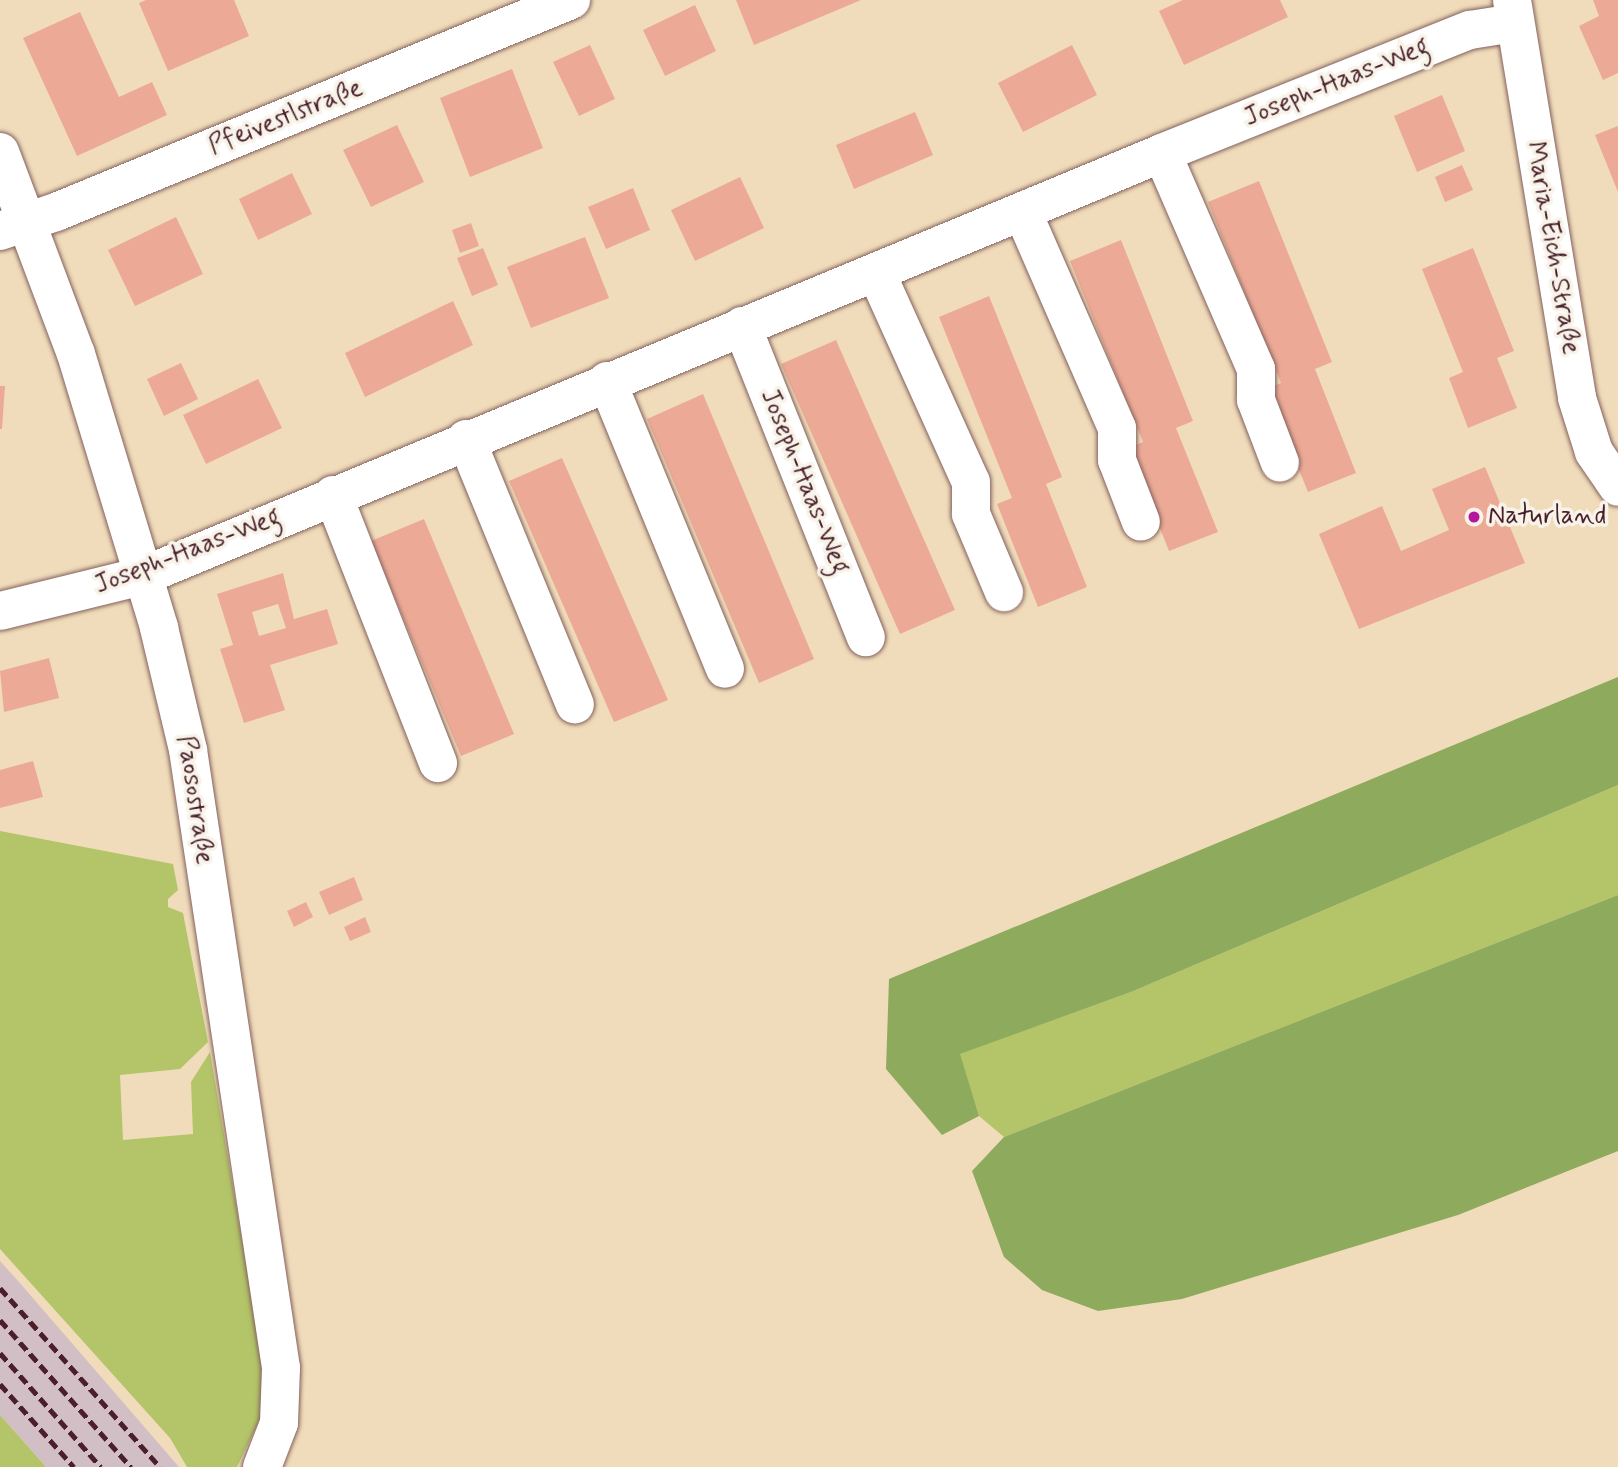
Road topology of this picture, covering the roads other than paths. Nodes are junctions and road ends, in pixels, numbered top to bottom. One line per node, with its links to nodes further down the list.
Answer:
1 (571, 0): 6 (street, Pfeivestlstraße)
2 (1513, 11): 4 (street, Joseph-Haas-Weg); 11 (street, Maria-Eich-Straße)
3 (0, 152): 6 (street, Paosostraße)
4 (1162, 153): 5 (street, Joseph-Haas-Weg); 12 (street)
5 (1023, 213): 7 (street, Joseph-Haas-Weg); 15 (street)
6 (14, 226): 16 (street, Paosostraße)
7 (876, 272): 8 (street, Joseph-Haas-Weg); 17 (street)
8 (742, 326): 9 (street, Joseph-Haas-Weg); 19 (street, Joseph-Haas-Weg)
9 (607, 381): 10 (street, Joseph-Haas-Weg); 20 (street)
10 (466, 439): 14 (street, Joseph-Haas-Weg); 21 (street)
11 (1606, 453): 13 (street, Maria-Eich-Straße)
12 (1280, 463)
13 (1618, 487)
14 (333, 495): 16 (street, Joseph-Haas-Weg); 22 (street)
15 (1141, 522)
16 (143, 576): 18 (street, Joseph-Haas-Weg); 23 (street, Paosostraße)
17 (1004, 592)
18 (0, 611)
19 (866, 637)
20 (725, 669)
21 (575, 705)
22 (438, 763)
23 (262, 1467)

